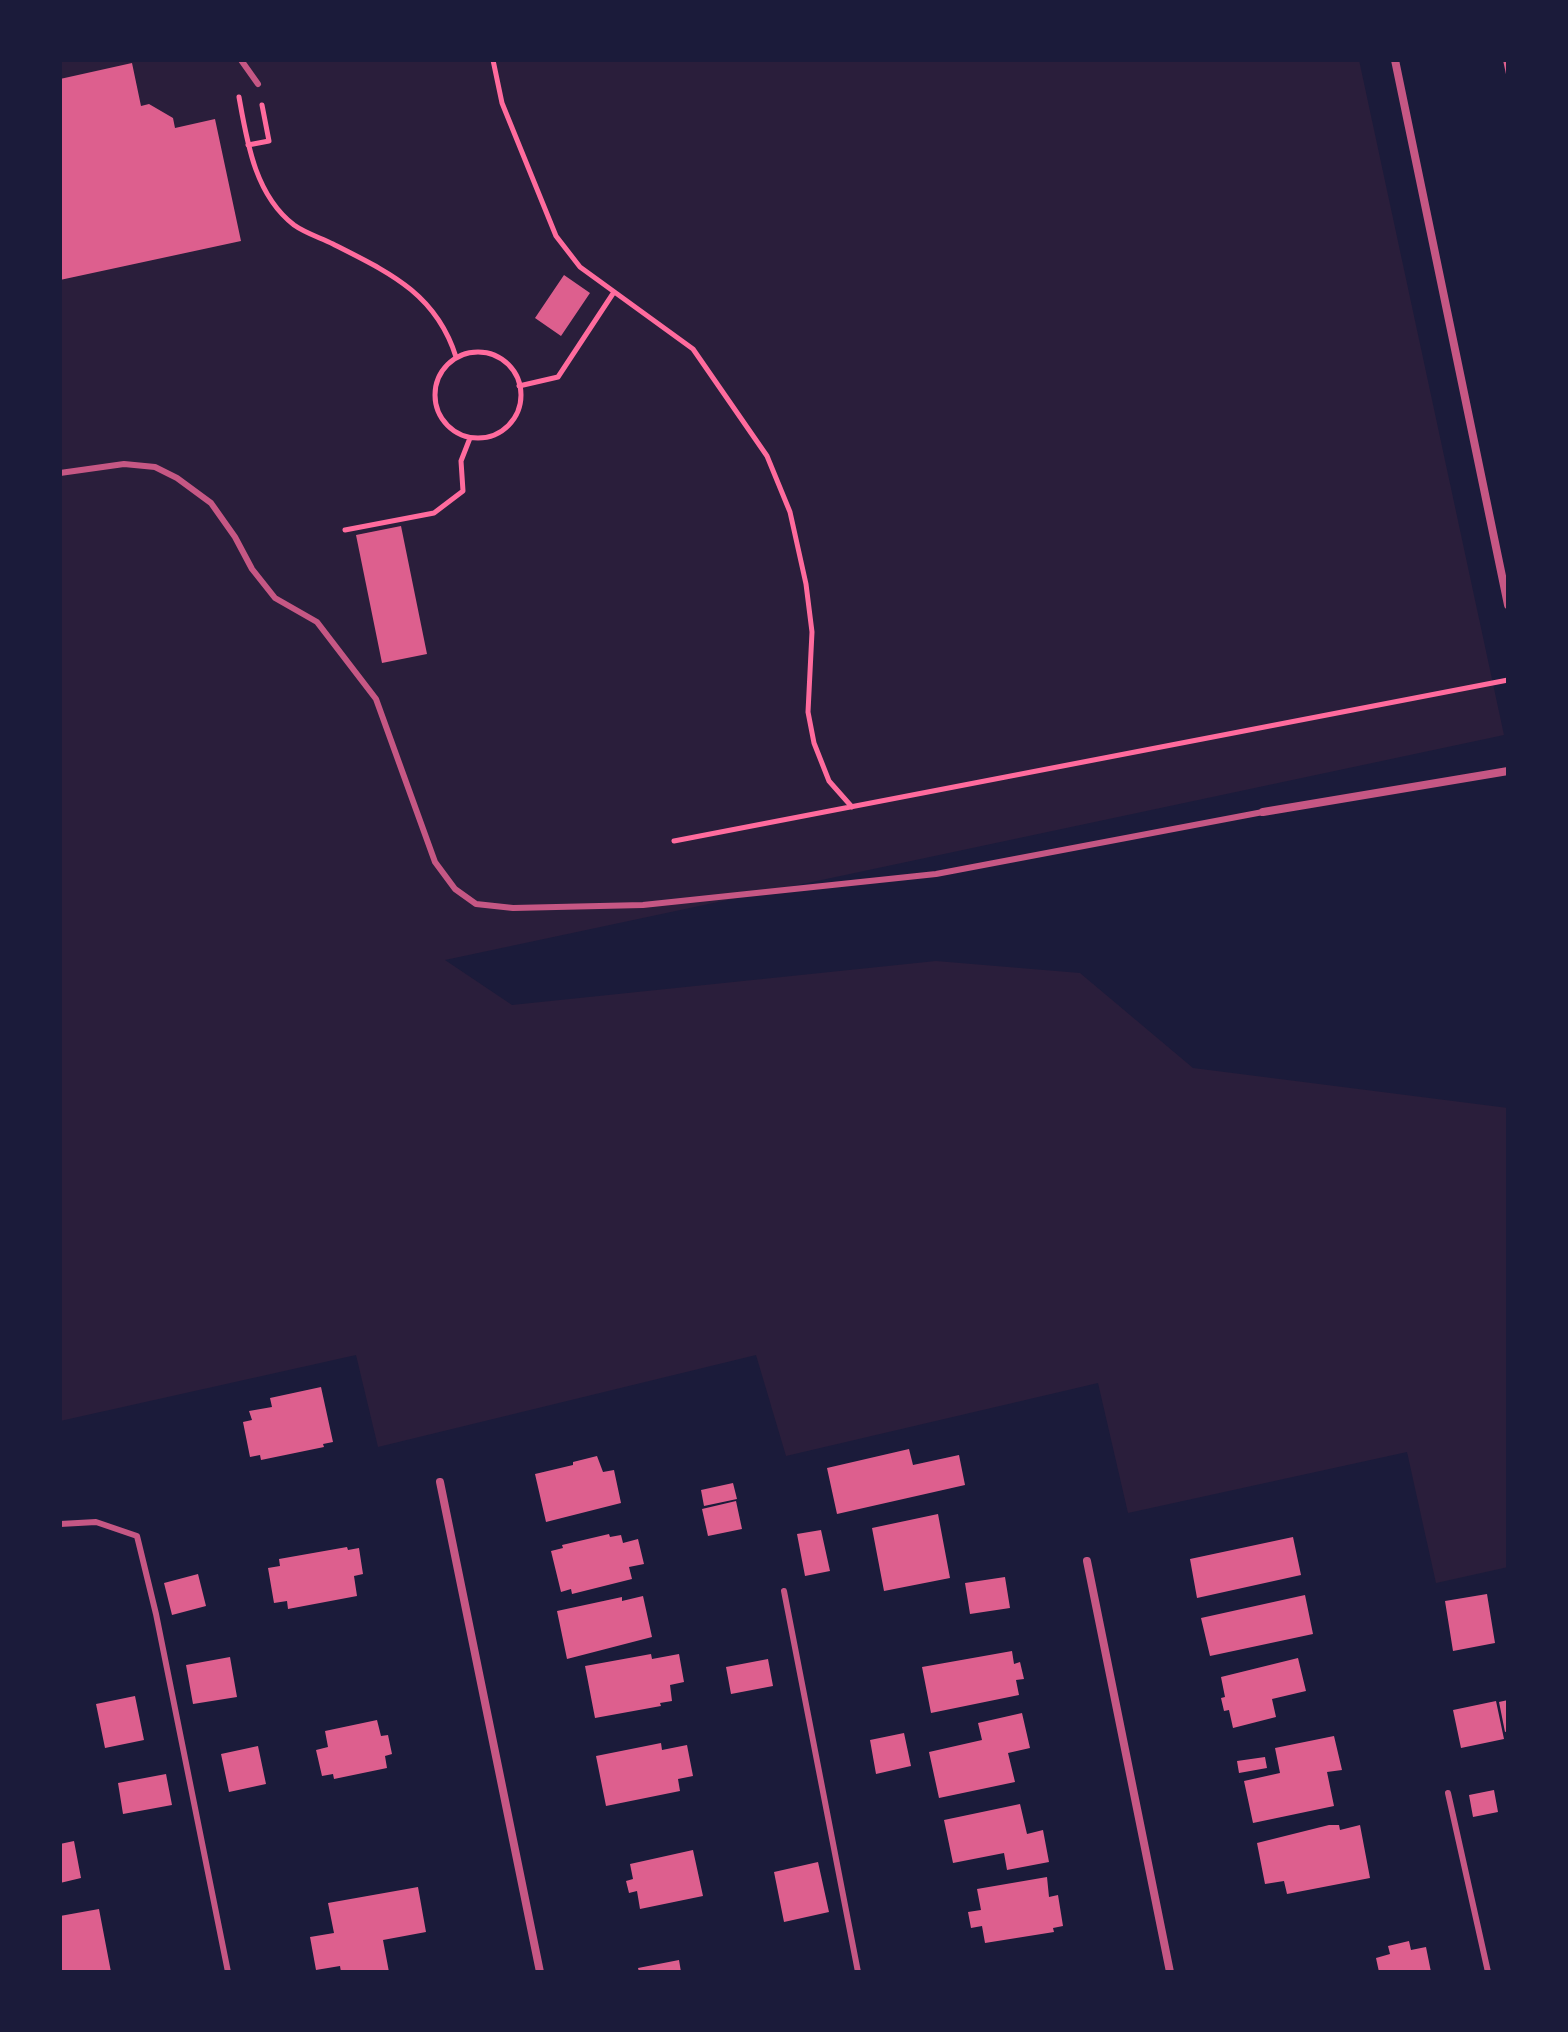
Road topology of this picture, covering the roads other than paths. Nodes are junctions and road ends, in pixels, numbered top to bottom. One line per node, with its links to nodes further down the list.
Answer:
1 (241, 60): 3 (lane)
2 (1395, 60): 5 (street)
3 (258, 84)
4 (60, 473): 7 (lane)
5 (1508, 605)
6 (1508, 771): 7 (street)
7 (1263, 812)
8 (440, 1482): 14 (street)
9 (60, 1524): 13 (lane)
10 (1087, 1561): 16 (street)
11 (784, 1591): 15 (lane)
12 (1448, 1793): 17 (lane)
13 (228, 1972)
14 (540, 1972)
15 (858, 1972)
16 (1170, 1972)
17 (1488, 1972)

